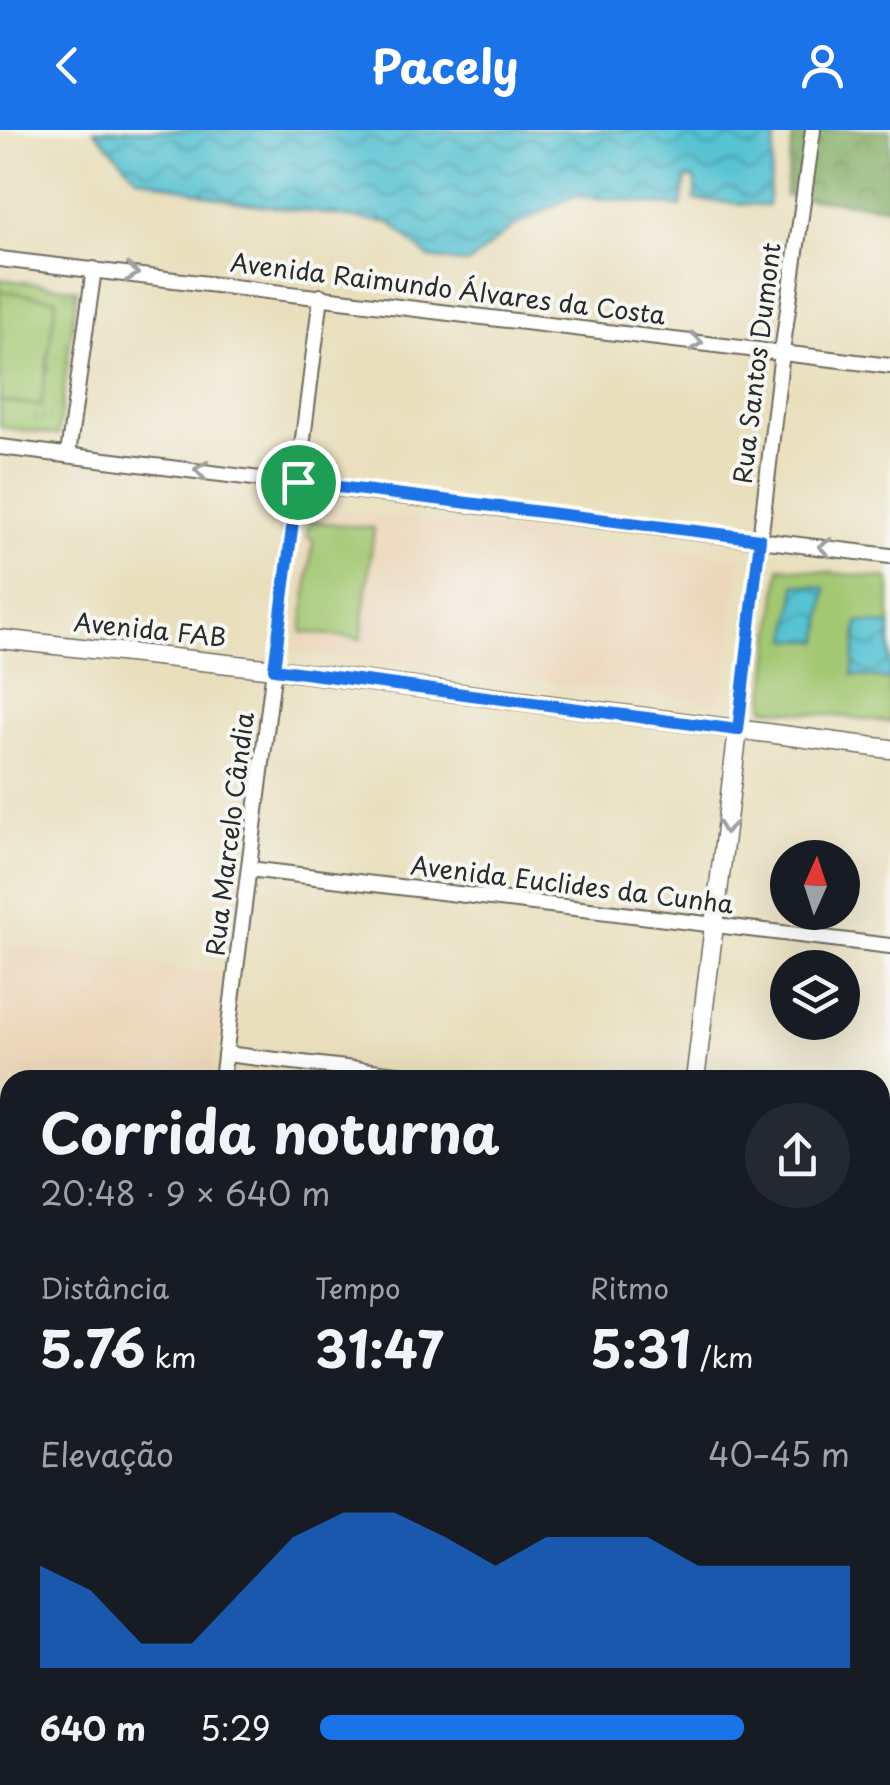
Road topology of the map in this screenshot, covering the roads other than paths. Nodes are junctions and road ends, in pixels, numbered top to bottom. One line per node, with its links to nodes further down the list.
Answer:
1 (813, 130): 5 (street, Rua Santos Dumont)
2 (0, 258): 3 (street, Avenida Raimundo Álvares da Costa)
3 (94, 268): 4 (street, Avenida Raimundo Álvares da Costa, one-way to 4); 8 (street)
4 (322, 296): 5 (street, Avenida Raimundo Álvares da Costa, one-way to 5); 9 (street, Rua Marcelo Cândia)
5 (782, 352): 6 (street, Avenida Raimundo Álvares da Costa); 10 (street, Rua Santos Dumont)
6 (890, 366)
7 (0, 447): 8 (street)
8 (68, 454): 9 (street, one-way to 8)
9 (298, 482): 10 (street); 13 (street, Rua Marcelo Cândia)
10 (760, 539): 11 (street, one-way to 10); 14 (street, Rua Santos Dumont)
11 (890, 556)
12 (0, 639): 13 (main road, Avenida FAB)
13 (274, 669): 14 (main road, Avenida FAB); 16 (street, Rua Marcelo Cândia)
14 (738, 730): 15 (main road, Avenida FAB); 17 (main road, Rua Santos Dumont, one-way to 17)
15 (890, 749)
16 (248, 869): 17 (street, Avenida Euclides da Cunha); 19 (street, Rua Marcelo Cândia)
17 (714, 925): 18 (street, Avenida Euclides da Cunha); 22 (main road, Rua Santos Dumont)
18 (890, 946)
19 (225, 1054): 20 (street, Rua Marcelo Cândia); 21 (street)
20 (223, 1070)
21 (363, 1070)
22 (696, 1070)

